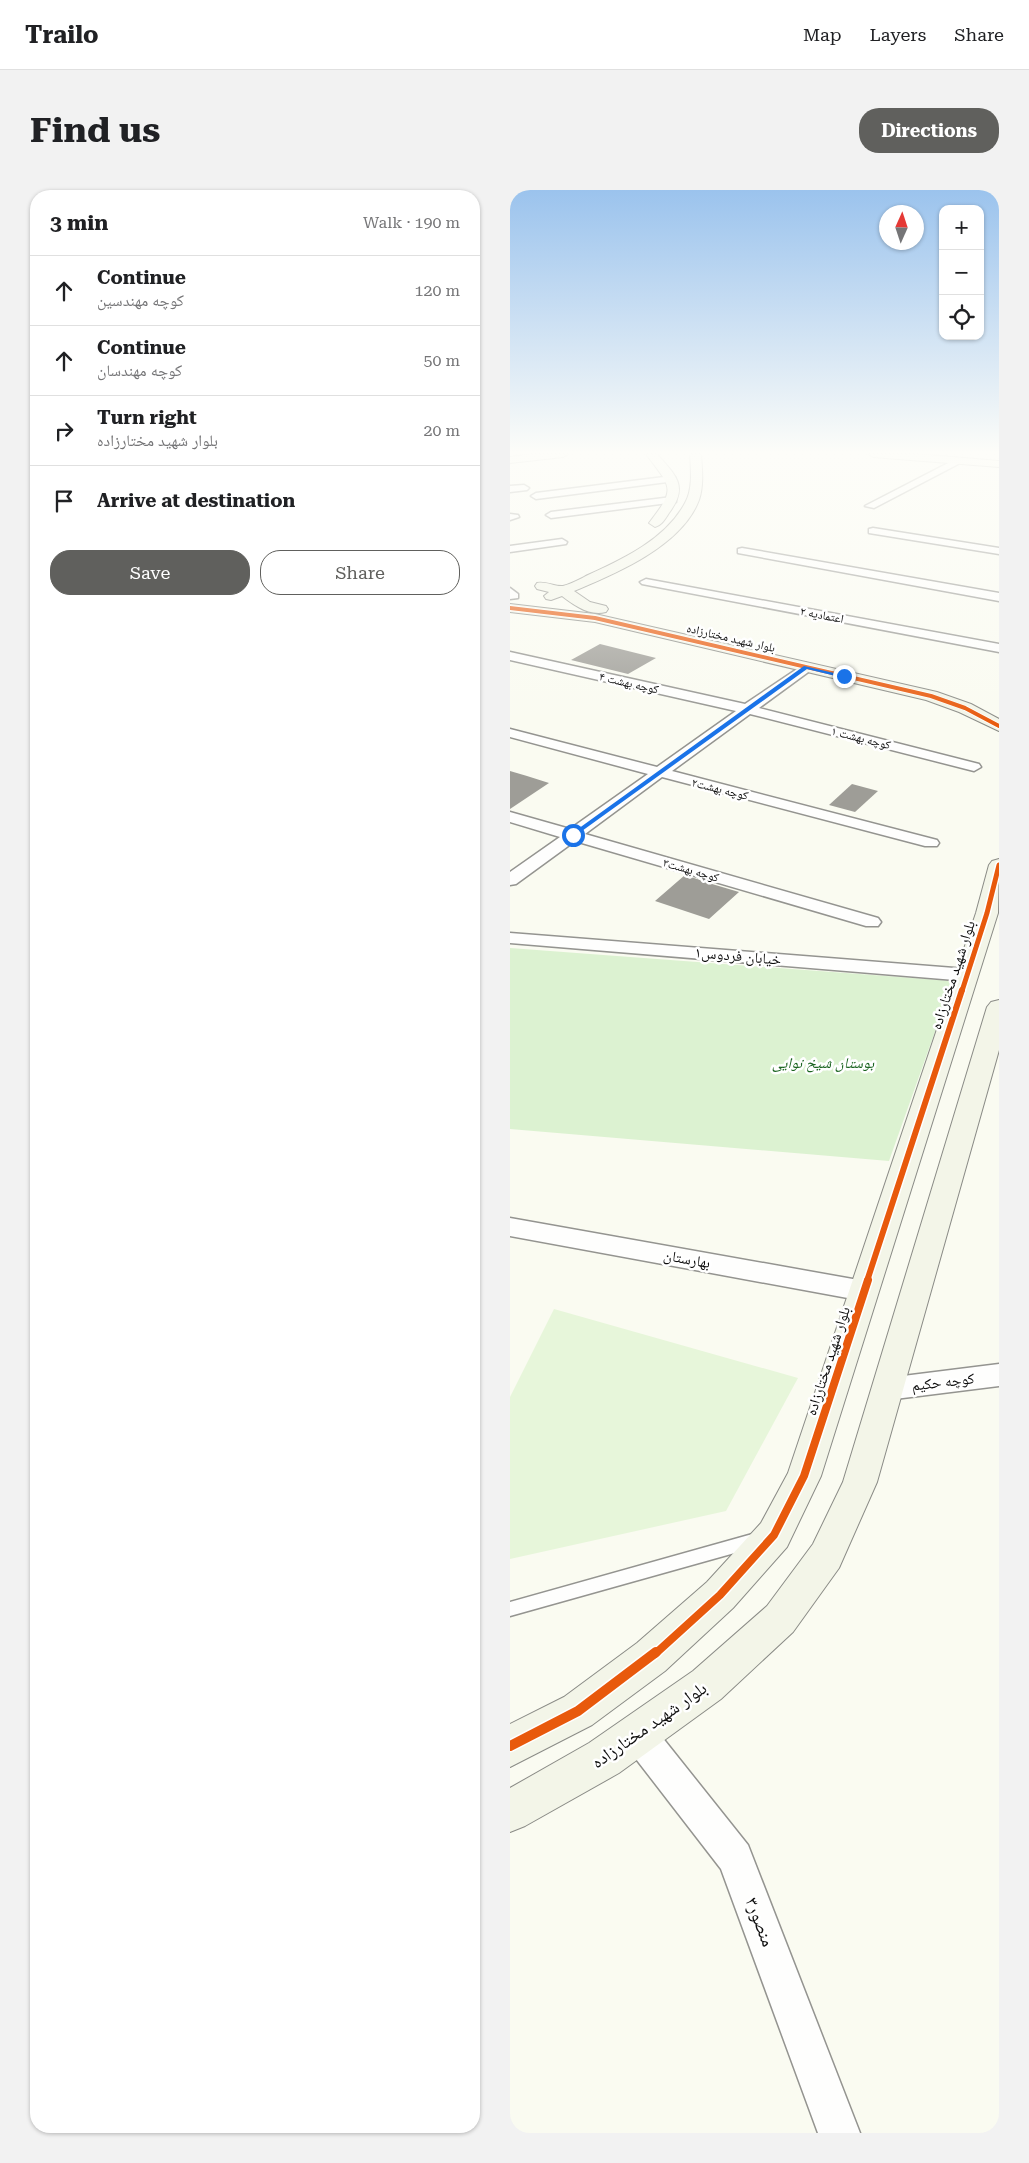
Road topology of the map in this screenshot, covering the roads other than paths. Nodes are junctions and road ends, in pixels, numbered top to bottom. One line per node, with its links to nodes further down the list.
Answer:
1 (542, 545): 4 (street)
2 (650, 545): 8 (street)
3 (955, 545): 6 (street)
4 (510, 549)
5 (742, 552): 9 (street)
6 (999, 552)
7 (646, 582): 11 (street, اعتمادیه ۲)
8 (564, 583): 10 (street, بلوار شهید مختارزاده); 10 (street); 15 (street, بلوار شهید مختارزاده)
9 (999, 597)
10 (519, 598): 13 (street, بلوار شهید مختارزاده)
11 (999, 648)
12 (510, 656): 14 (street, کوچه بهشت ۴)
13 (806, 667): 14 (street); 16 (street, بلوار شهید مختارزاده)
14 (748, 709): 18 (street, کوچه بهشت ۱); 19 (street)
15 (999, 709)
16 (999, 726)
17 (510, 733): 19 (street, کوچه بهشت۲)
18 (974, 767)
19 (659, 773): 21 (street); 22 (street, کوچه بهشت۲)
20 (510, 817): 21 (street, کوچه بهشت۳)
21 (573, 835): 23 (street); 25 (street, کوچه بهشت۳)
22 (931, 843)
23 (510, 880)
24 (997, 880): 27 (street, بلوار شهید مختارزاده)
25 (872, 922)
26 (510, 938): 27 (street, خیابان فردوس۱)
27 (967, 975): 30 (street, بلوار شهید مختارزاده)
28 (999, 1007): 32 (street, بلوار شهید مختارزاده)
29 (510, 1227): 30 (street, بهارستان)
30 (864, 1291): 33 (street, بلوار شهید مختارزاده)
31 (999, 1375): 32 (street, کوچه حکیم)
32 (887, 1389): 35 (street, بلوار شهید مختارزاده)
33 (774, 1535): 34 (lane); 36 (street, بلوار شهید مختارزاده)
34 (510, 1610)
35 (638, 1734): 37 (street, بلوار شهید مختارزاده); 38 (street, منصور۳)
36 (510, 1746)
37 (510, 1811)
38 (840, 2133)

